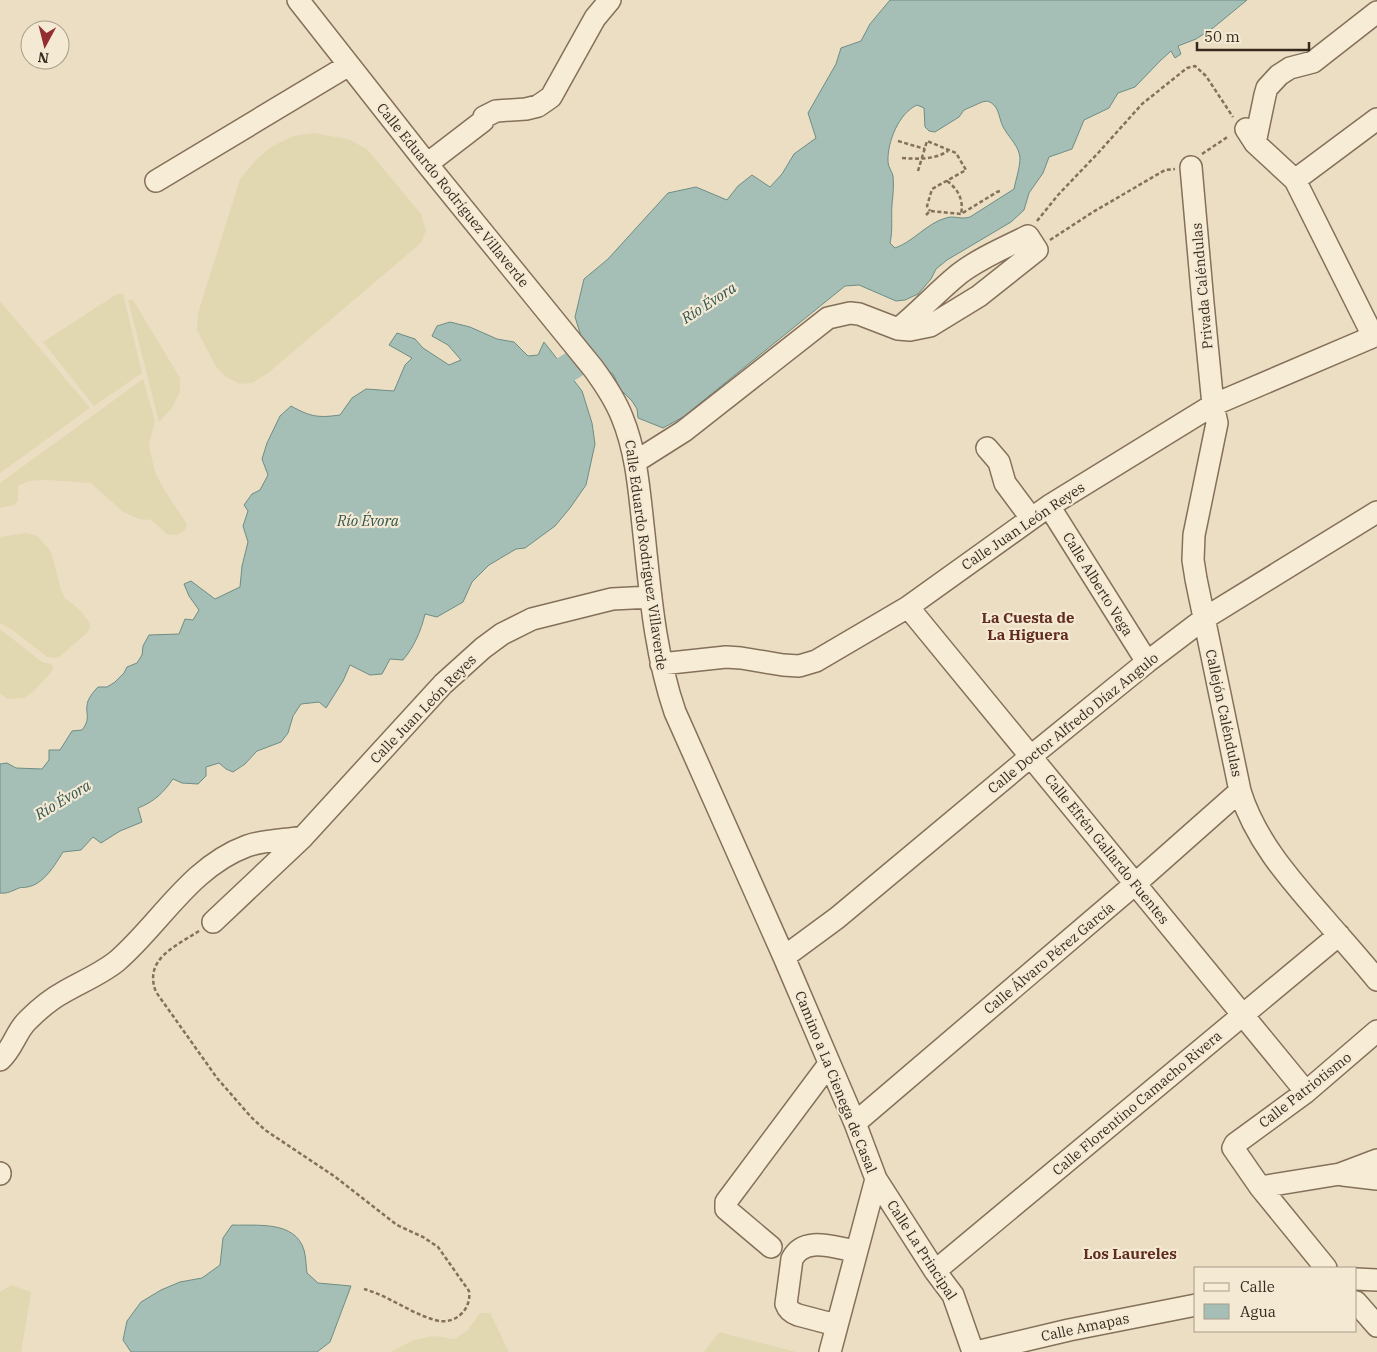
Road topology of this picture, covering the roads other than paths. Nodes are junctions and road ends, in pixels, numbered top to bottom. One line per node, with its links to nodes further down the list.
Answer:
1 (298, 0): 4 (street, Calle Eduardo Rodríguez Villaverde)
2 (610, 0): 7 (street)
3 (1377, 12): 8 (street)
4 (349, 65): 7 (street, Calle Eduardo Rodríguez Villaverde); 9 (street)
5 (1377, 119): 8 (street)
6 (1196, 161): 12 (street, Privada Caléndulas)
7 (427, 164): 14 (street, Calle Eduardo Rodríguez Villaverde)
8 (1295, 180): 11 (street)
9 (156, 181)
10 (898, 329): 10 (street); 14 (street)
11 (1375, 335): 12 (street, Calle Juan León Reyes)
12 (1213, 405): 15 (street, Calle Juan León Reyes); 20 (street, Callejón Caléndulas)
13 (987, 448): 17 (street)
14 (635, 462): 18 (street, Calle Eduardo Rodríguez Villaverde)
15 (1049, 506): 17 (street, Calle Juan León Reyes); 21 (street, Calle Alberto Vega)
16 (1377, 512): 20 (street, Calle Doctor Alfredo Díaz Angulo)
17 (1031, 518): 19 (street, Calle Juan León Reyes)
18 (651, 597): 22 (street, Calle Eduardo Rodríguez Villaverde); 25 (street, Calle Juan León Reyes)
19 (908, 607): 22 (street, Calle Juan León Reyes); 23 (street, Calle Efrén Gallardo Fuentes)
20 (1205, 618): 21 (street, Calle Doctor Alfredo Díaz Angulo); 24 (street, Callejón Caléndulas)
21 (1147, 662): 23 (street, Calle Doctor Alfredo Díaz Angulo)
22 (661, 664): 29 (street, Calle Eduardo Rodríguez Villaverde)
23 (1030, 757): 26 (street, Calle Efrén Gallardo Fuentes); 29 (street, Calle Doctor Alfredo Díaz Angulo)
24 (1240, 791): 26 (street, Calle Álvaro Pérez García); 28 (street, Callejón Caléndulas)
25 (303, 837): 27 (street, Calle Juan León Reyes); 33 (street)
26 (1135, 884): 31 (street, Calle Efrén Gallardo Fuentes); 36 (street, Calle Álvaro Pérez García)
27 (213, 922)
28 (1338, 935): 30 (street, Callejón Caléndulas); 31 (street, Calle Florentino Camacho Rivera)
29 (784, 957): 34 (street, Camino a La Cienega de Casal)
30 (1377, 980)
31 (1242, 1015): 35 (street, Calle Efrén Gallardo Fuentes); 45 (street, Calle Florentino Camacho Rivera)
32 (1377, 1031): 35 (street, Calle Patriotismo)
33 (0, 1060)
34 (829, 1064): 36 (street, Camino a La Cienega de Casal); 42 (street)
35 (1306, 1092): 41 (street, Calle Patriotismo)
36 (855, 1123): 39 (street, Camino a La Cienega de Casal)
37 (1377, 1160): 38 (street)
38 (1340, 1174): 40 (street); 41 (street)
39 (876, 1179): 43 (street, Camino a La Cienega de Casal); 45 (street, Calle La Principal)
40 (1377, 1179)
41 (1260, 1187): 44 (street)
42 (771, 1247)
43 (856, 1251): 50 (street, Camino a La Cienega de Casal); 50 (street)
44 (1325, 1267)
45 (935, 1271): 53 (street, Calle La Principal)
46 (1357, 1279): 47 (street)
47 (1377, 1280)
48 (1357, 1303): 51 (street)
49 (1194, 1305): 53 (street, Calle Amapas)
50 (836, 1325): 52 (street, Camino a La Cienega de Casal)
51 (1377, 1326)
52 (830, 1352)
53 (975, 1352)

